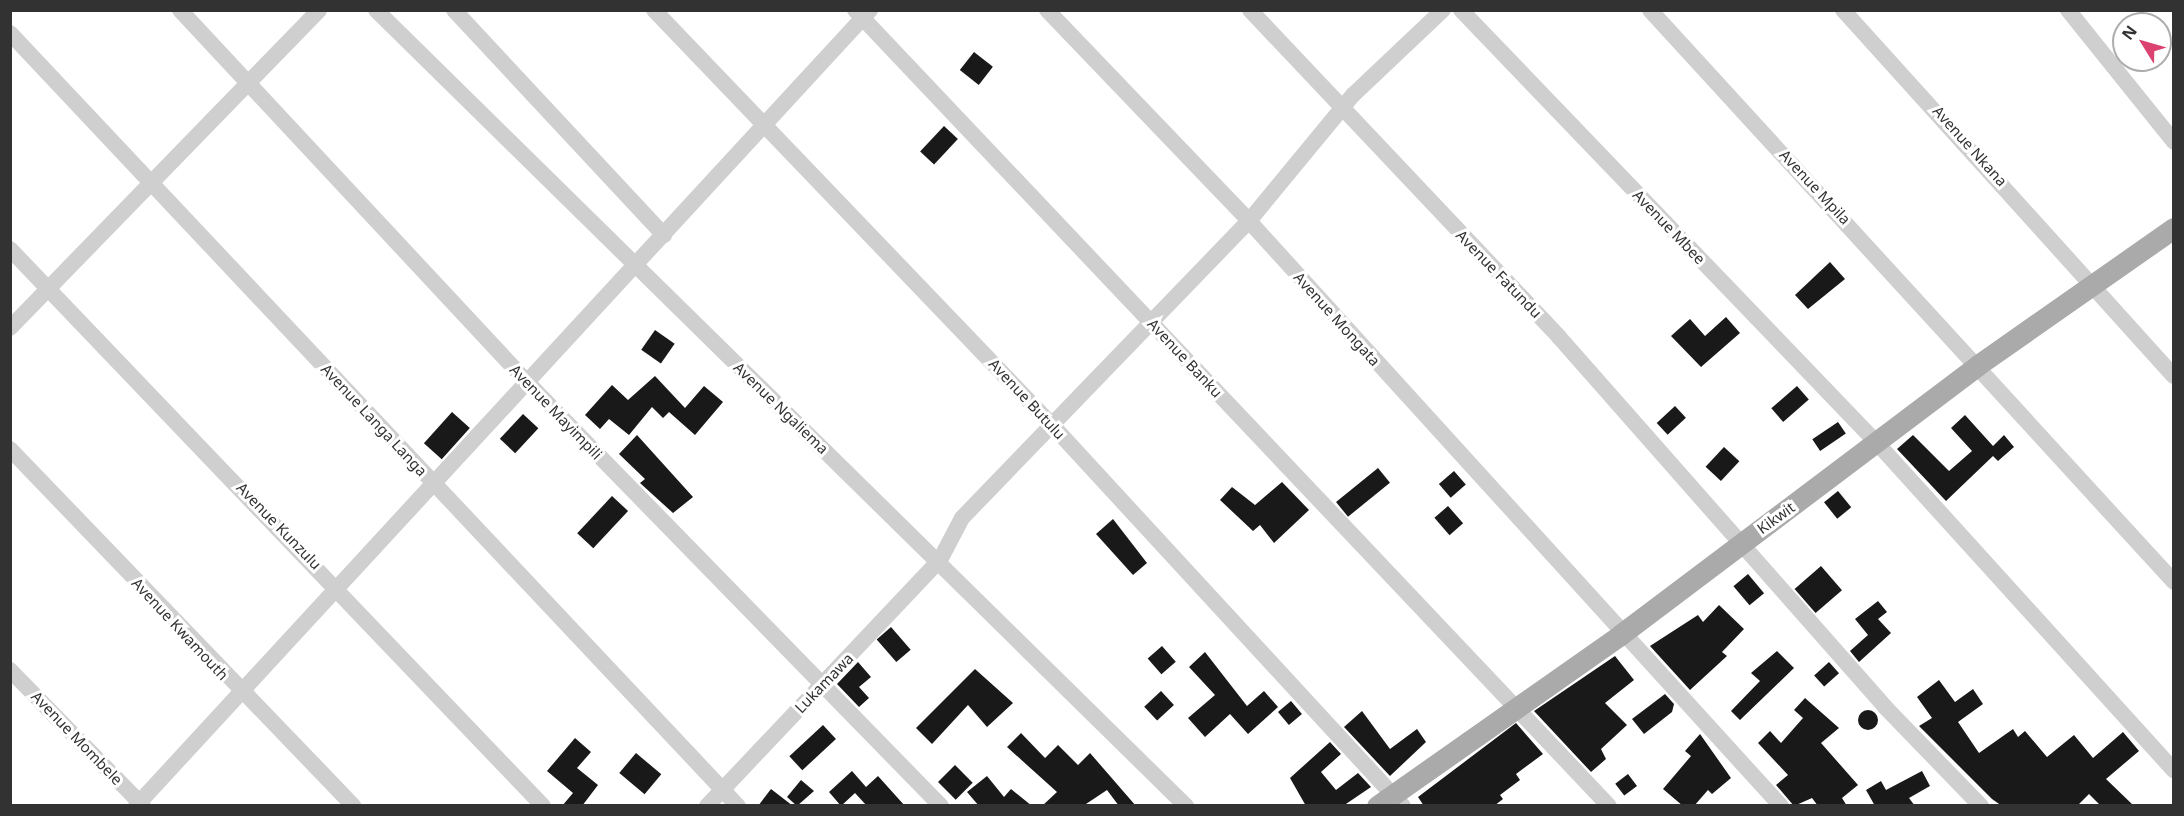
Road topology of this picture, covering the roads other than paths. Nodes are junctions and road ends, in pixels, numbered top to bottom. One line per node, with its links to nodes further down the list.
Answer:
1 (180, 10): 15 (street, Avenue Mayimpili)
2 (319, 10): 15 (street)
3 (376, 10): 24 (street, Avenue Ngaliema)
4 (454, 10): 22 (street)
5 (654, 10): 17 (street, Avenue Butulu)
6 (1047, 10): 20 (street, Avenue Mongata)
7 (1250, 10): 16 (street, Avenue Fatundu)
8 (1443, 10): 16 (street, Lukamawa)
9 (1461, 10): 33 (street, Avenue Mbee)
10 (1650, 10): 29 (street, Avenue Mpila)
11 (1843, 10): 25 (street, Avenue Nkana)
12 (2068, 10): 18 (street)
13 (862, 13): 17 (street); 27 (street, Avenue Banku)
14 (10, 33): 19 (street, Avenue Langa Langa)
15 (248, 82): 19 (street); 31 (street, Avenue Mayimpili)
16 (1341, 111): 20 (street, Lukamawa); 36 (street, Avenue Fatundu)
17 (765, 124): 22 (street); 32 (street, Avenue Butulu)
18 (2174, 142)
19 (153, 183): 26 (street); 35 (street, Avenue Langa Langa)
20 (1249, 221): 27 (street, Lukamawa); 40 (street, Avenue Mongata)
21 (2174, 228): 25 (main road, Kikwit)
22 (664, 235): 24 (street)
23 (10, 249): 26 (street, Avenue Kunzulu)
24 (634, 268): 31 (street); 37 (street, Avenue Ngaliema)
25 (2095, 284): 29 (main road, Kikwit); 30 (street, Avenue Nkana)
26 (47, 287): 28 (street); 39 (street, Avenue Kunzulu)
27 (1151, 321): 32 (street, Lukamawa); 44 (street, Avenue Banku)
28 (10, 328)
29 (1978, 365): 33 (main road, Kikwit); 38 (street, Avenue Mpila)
30 (2174, 376)
31 (528, 383): 35 (street); 42 (street, Avenue Mayimpili)
32 (1051, 424): 37 (street, Lukamawa); 47 (street, Avenue Butulu)
33 (1877, 444): 36 (main road, Kikwit); 45 (street, Avenue Mbee)
34 (10, 450): 43 (street, Avenue Kwamouth)
35 (435, 485): 39 (street); 46 (street, Avenue Langa Langa)
36 (1739, 545): 40 (main road, Kikwit); 57 (street, Avenue Fatundu)
37 (940, 560): 42 (street, Lukamawa); 54 (street, Avenue Ngaliema)
38 (2174, 582)
39 (338, 586): 43 (street); 50 (street, Avenue Kunzulu)
40 (1620, 635): 44 (main road, Kikwit); 56 (street, Avenue Mongata)
41 (10, 670): 48 (street, Avenue Mombele)
42 (821, 687): 46 (street, Lukamawa); 53 (street, Avenue Mayimpili)
43 (242, 694): 48 (street); 49 (street, Avenue Kwamouth)
44 (1514, 707): 47 (main road, Kikwit); 55 (street, Avenue Banku)
45 (2174, 771)
46 (722, 790): 51 (street, Lukamawa); 52 (street, Avenue Langa Langa)
47 (1391, 802)
48 (139, 804)
49 (353, 806)
50 (543, 806)
51 (707, 806)
52 (738, 806)
53 (941, 806)
54 (1186, 806)
55 (1609, 806)
56 (1781, 806)
57 (1981, 806)

